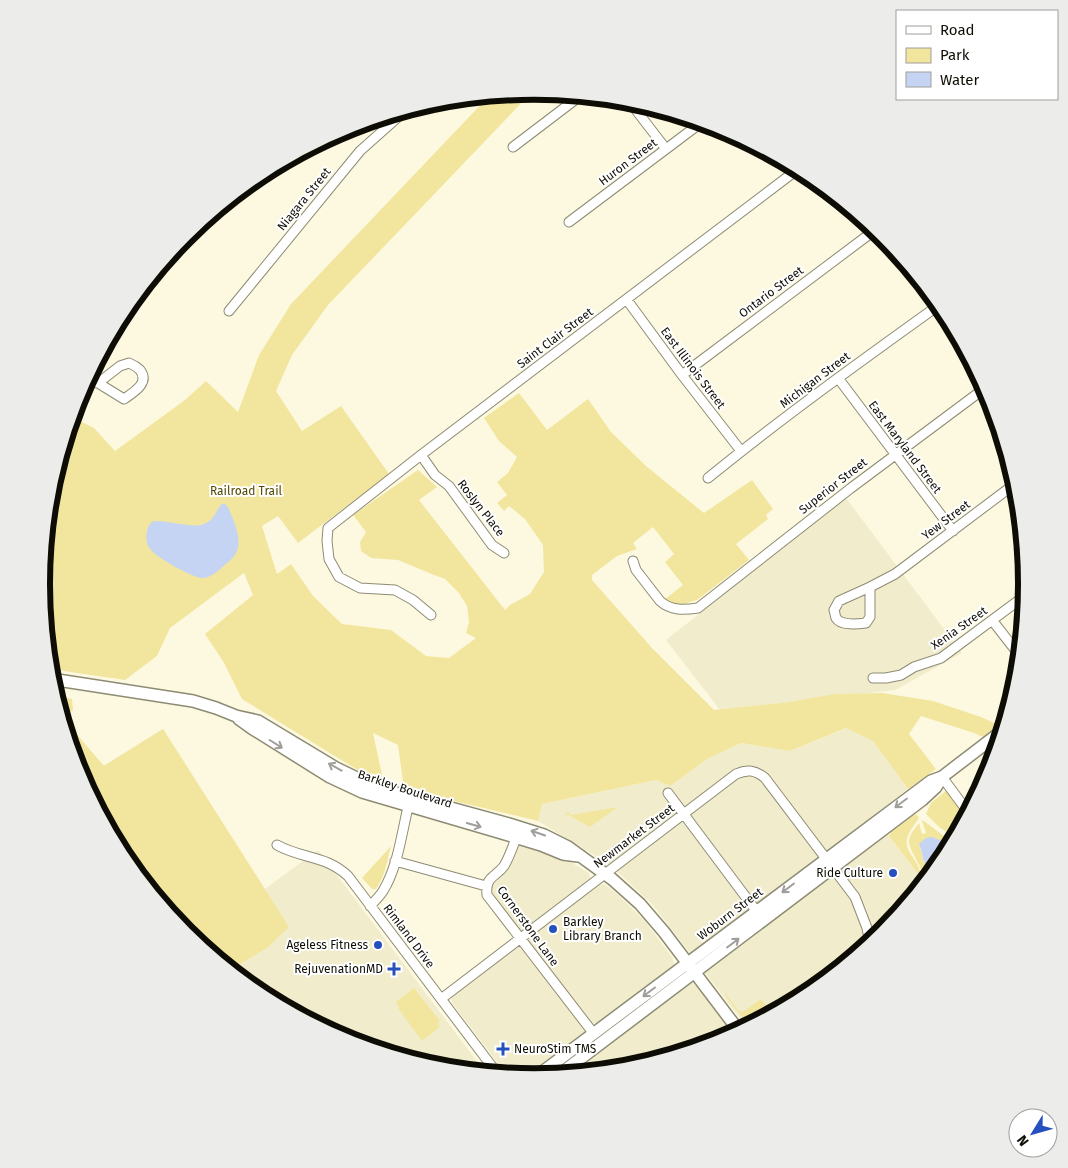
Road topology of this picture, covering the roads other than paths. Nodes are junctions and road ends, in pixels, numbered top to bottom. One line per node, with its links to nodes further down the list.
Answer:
1 (572, 102): 5 (street)
2 (637, 111): 6 (street)
3 (394, 121): 12 (street, Niagara Street)
4 (694, 128): 6 (street, Huron Street)
5 (513, 146)
6 (666, 149): 8 (street, Huron Street)
7 (791, 174): 10 (street, Saint Clair Street)
8 (569, 222)
9 (869, 235): 13 (street, Ontario Street)
10 (627, 300): 13 (street, East Illinois Street); 20 (street, Saint Clair Street)
11 (932, 310): 14 (street, Michigan Street)
12 (230, 311)
13 (682, 375): 18 (street, East Illinois Street)
14 (838, 378): 18 (street, Michigan Street); 19 (street, East Maryland Street)
15 (94, 383): 16 (street)
16 (98, 384): 16 (street)
17 (978, 393): 19 (street, Superior Street)
18 (741, 452): 21 (street, Michigan Street)
19 (895, 454): 23 (street, East Maryland Street); 25 (street, Superior Street)
20 (420, 455): 24 (street, Roslyn Place); 28 (street, Saint Clair Street)
21 (708, 478)
22 (1009, 489): 23 (street, Yew Street)
23 (952, 531): 26 (street, Yew Street)
24 (504, 553)
25 (633, 561)
26 (870, 587): 26 (street)
27 (1017, 601): 29 (street, Xenia Street)
28 (431, 615)
29 (992, 620): 30 (street); 31 (street, Xenia Street)
30 (1014, 648)
31 (873, 678)
32 (60, 680): 36 (main road, Barkley Boulevard)
33 (993, 738): 34 (main road, Woburn Street)
34 (942, 776): 37 (street); 42 (main road, Woburn Street)
35 (668, 793): 38 (street)
36 (410, 801): 39 (main road, Barkley Boulevard); 41 (street)
37 (964, 806)
38 (684, 814): 42 (street, Newmarket Street); 43 (street, Newmarket Street); 46 (street)
39 (518, 832): 43 (main road, Barkley Boulevard); 44 (street, Cornerstone Lane)
40 (278, 845): 45 (street, Rimland Drive)
41 (395, 861): 44 (street); 45 (street)
42 (830, 863): 46 (main road, Woburn Street, one-way to 46); 47 (street, Newmarket Street); 49 (main road, Woburn Street, one-way to 42)
43 (606, 874): 48 (street, Newmarket Street); 49 (main road, Barkley Boulevard)
44 (486, 886): 48 (street, Cornerstone Lane)
45 (370, 906): 50 (street, Rimland Drive)
46 (756, 912): 49 (main road, Woburn Street)
47 (868, 934)
48 (521, 939): 50 (street, Newmarket Street); 52 (street, Cornerstone Lane)
49 (691, 968): 51 (main road, Barkley Boulevard); 52 (main road, Woburn Street, one-way to 52); 54 (main road, Woburn Street)
50 (441, 999): 53 (street, Rimland Drive)
51 (734, 1024)
52 (594, 1034): 55 (main road, Woburn Street)
53 (492, 1066)
54 (569, 1067)
55 (548, 1068)

